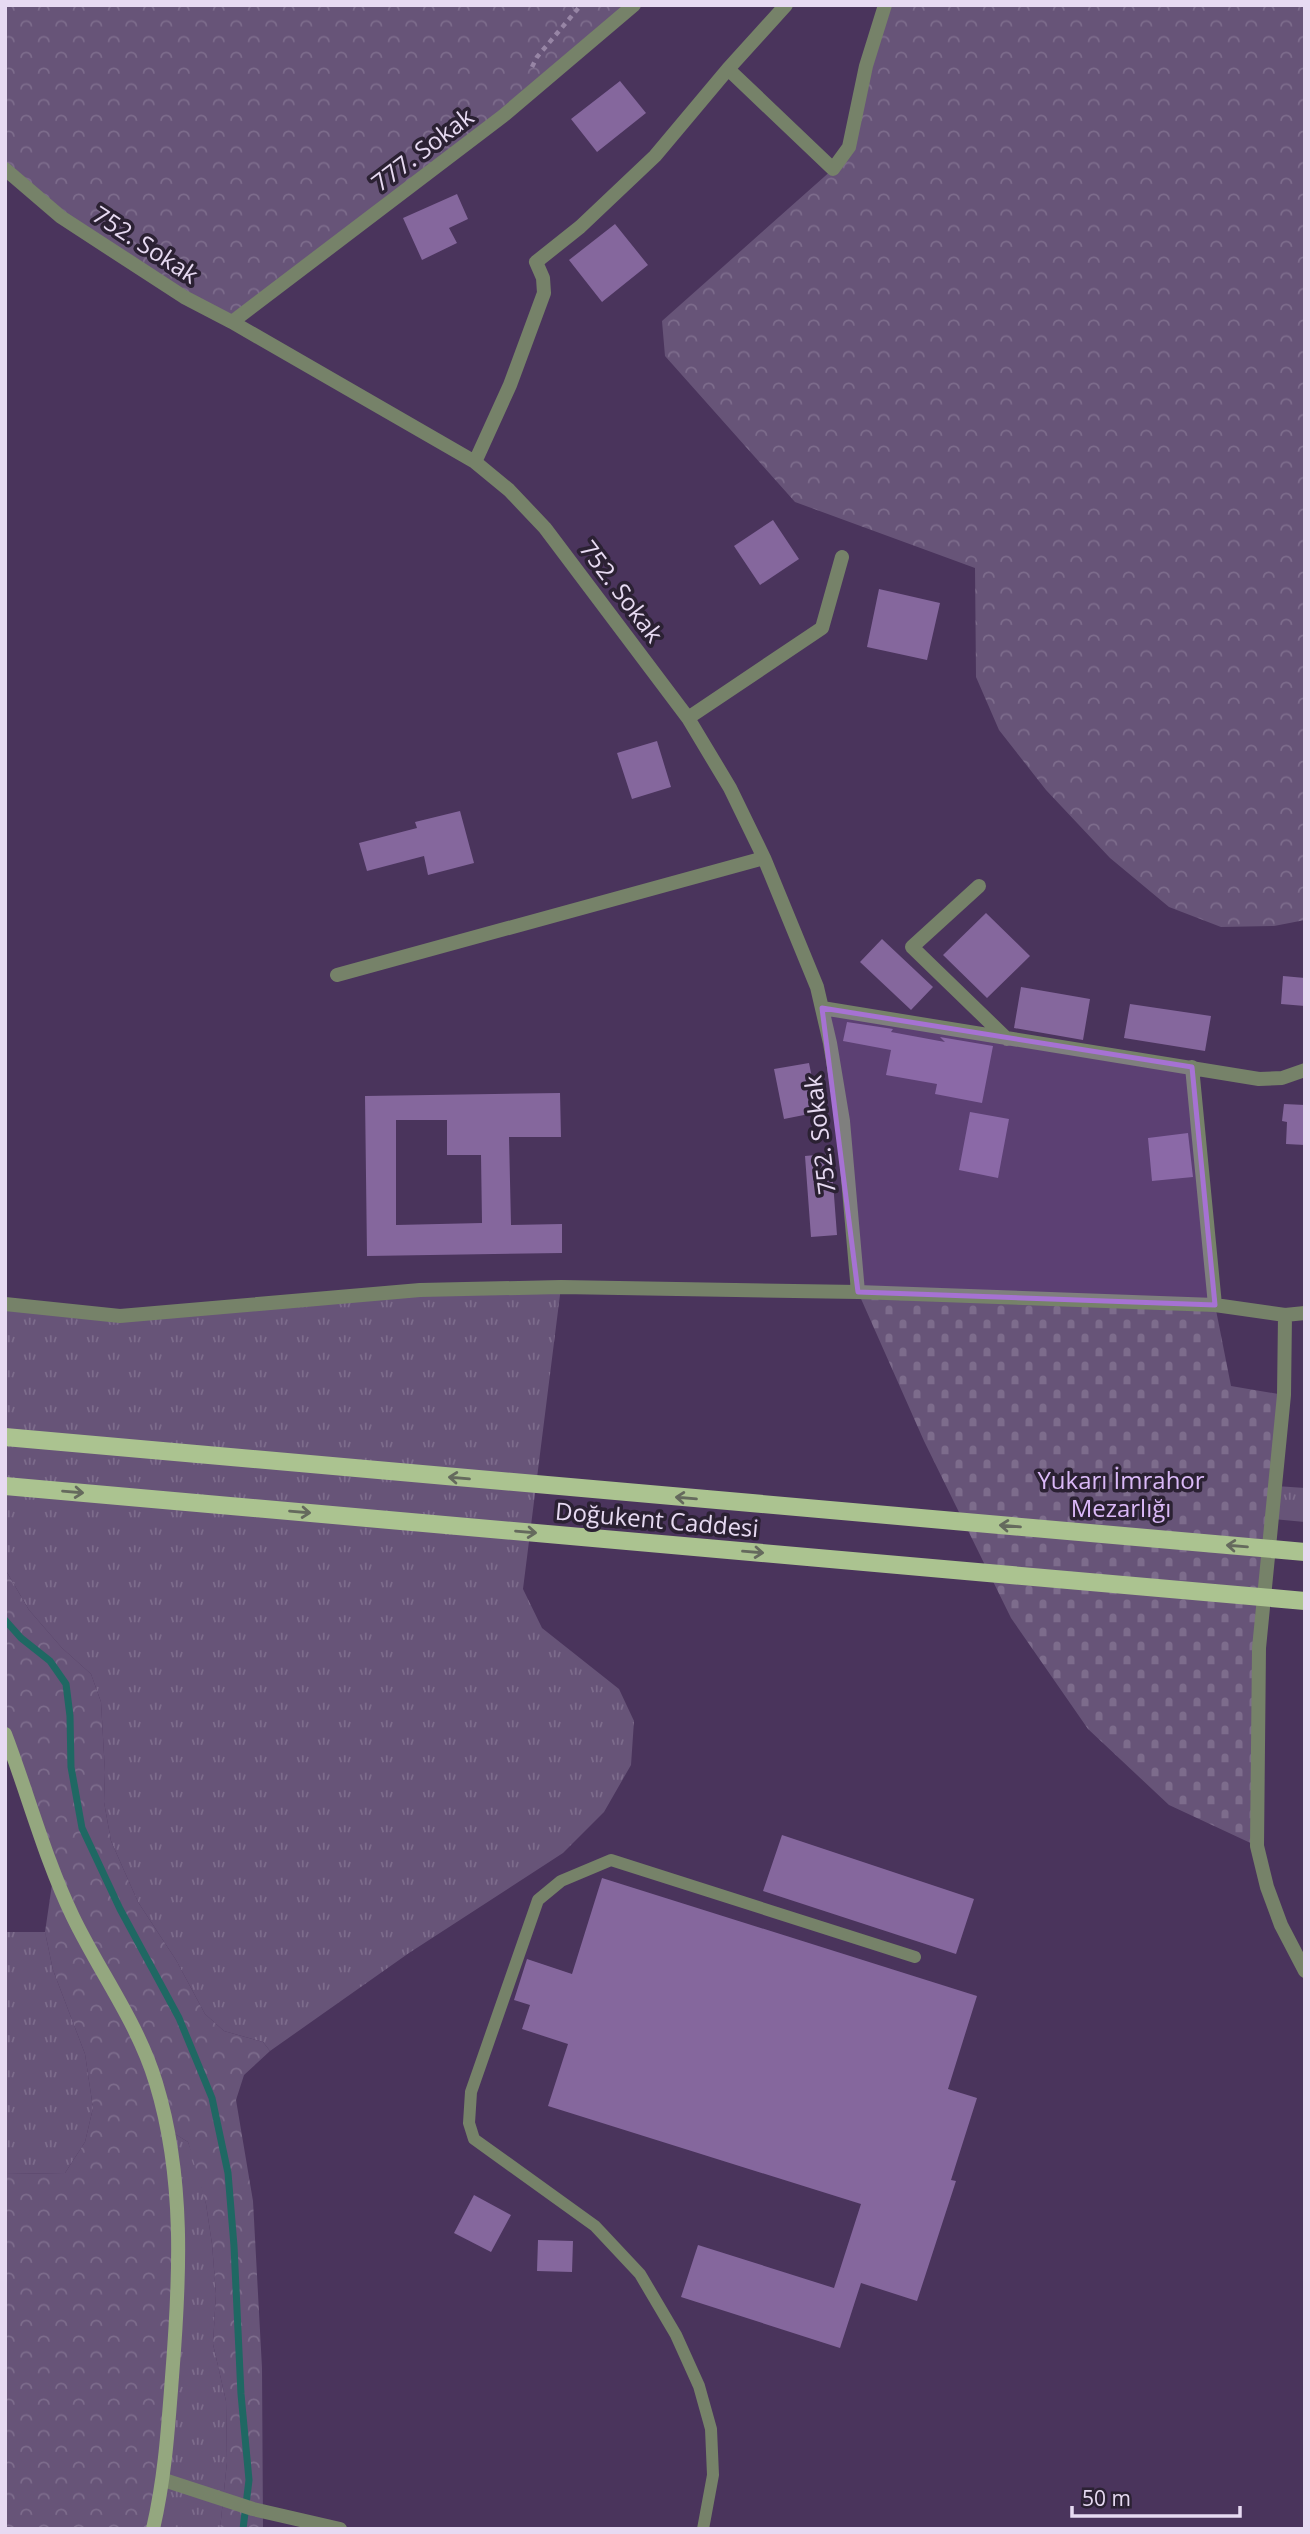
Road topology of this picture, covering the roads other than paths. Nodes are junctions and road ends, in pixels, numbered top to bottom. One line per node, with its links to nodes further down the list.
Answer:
1 (634, 5): 6 (street, 777. Sokak)
2 (786, 5): 4 (street)
3 (885, 5): 4 (street)
4 (728, 69): 7 (street)
5 (5, 169): 6 (street, 752. Sokak)
6 (232, 322): 7 (street, 752. Sokak)
7 (475, 462): 9 (street, 752. Sokak)
8 (842, 557): 9 (street)
9 (688, 718): 10 (street, 752. Sokak)
10 (764, 858): 12 (street); 13 (street, 752. Sokak)
11 (979, 886): 14 (street)
12 (337, 975)
13 (822, 1008): 14 (street); 17 (street, 752. Sokak)
14 (1007, 1039): 15 (street)
15 (1192, 1067): 16 (street); 19 (street)
16 (1305, 1070)
17 (858, 1292): 18 (street); 19 (street)
18 (5, 1304)
19 (1215, 1305): 21 (street)
20 (1305, 1313): 21 (street)
21 (1285, 1315): 28 (street)
22 (5, 1437): 24 (main road, Doğukent Caddesi, one-way to 22, bridge)
23 (5, 1486): 25 (main road, Doğukent Caddesi, one-way to 25, bridge)
24 (1305, 1552)
25 (1305, 1601)
26 (5, 1734): 29 (street)
27 (915, 1957): 32 (lane)
28 (1305, 1971)
29 (164, 2480): 30 (street); 31 (street)
30 (153, 2529)
31 (340, 2529)
32 (703, 2529)

